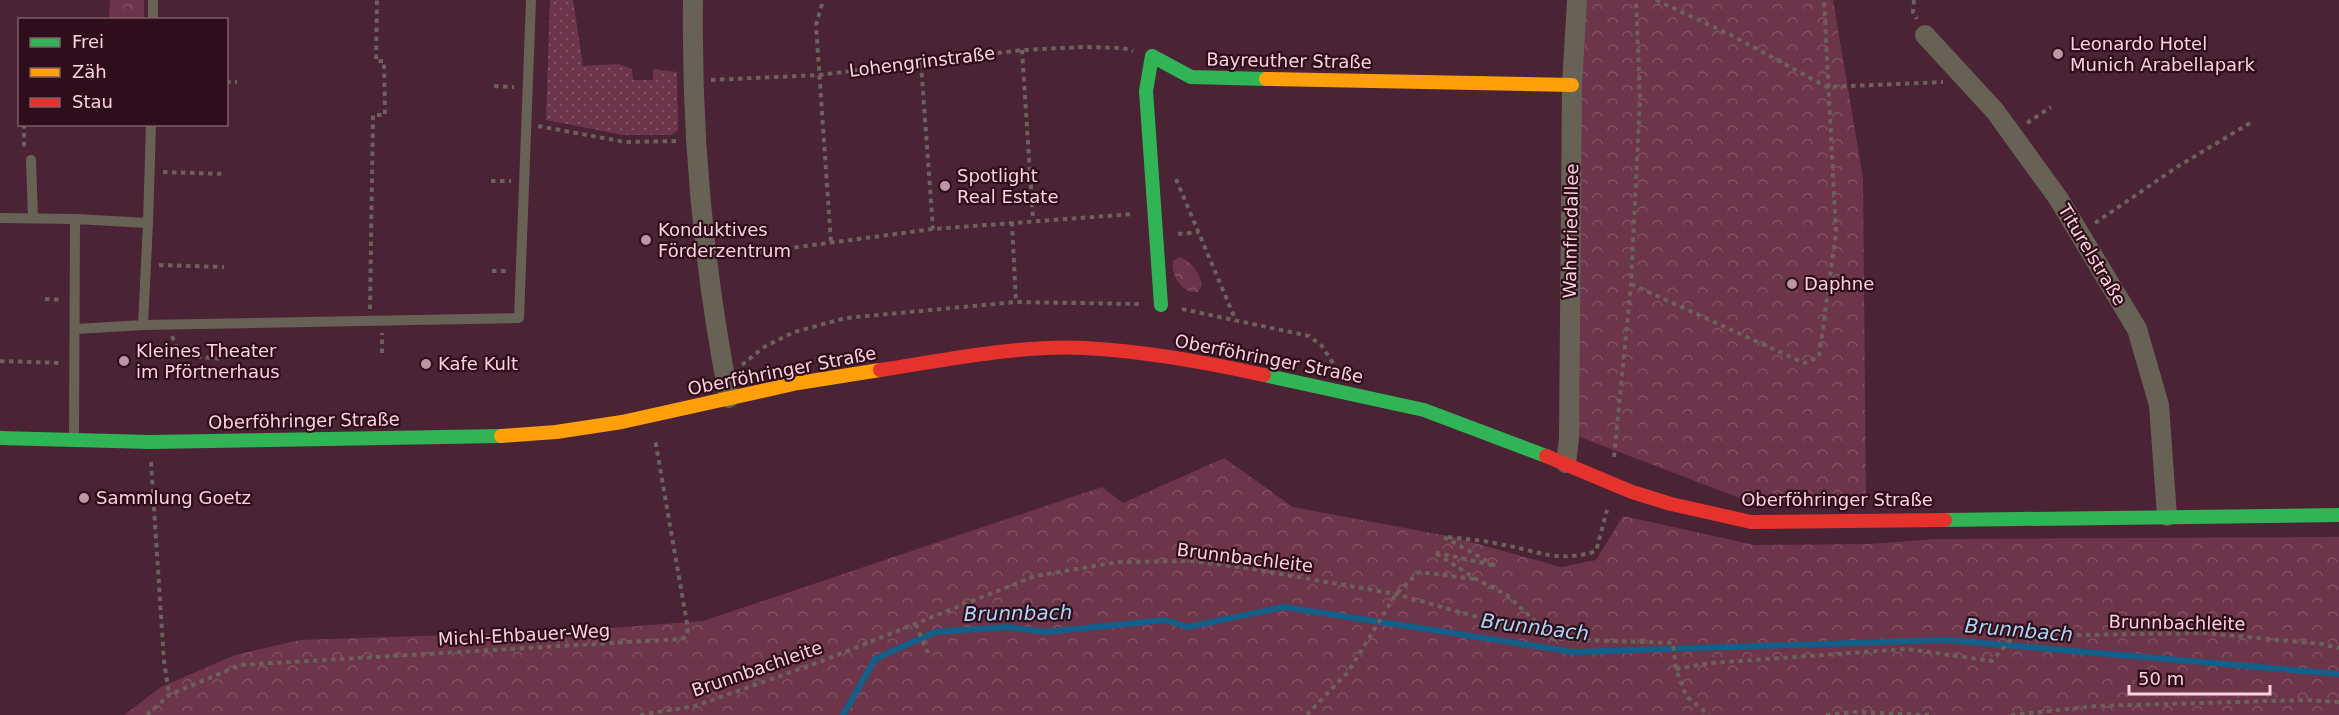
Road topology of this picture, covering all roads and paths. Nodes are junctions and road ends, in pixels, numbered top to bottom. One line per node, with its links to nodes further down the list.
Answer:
1 (153, 0): 10 (lane)
2 (377, 0): 54 (path)
3 (531, 0): 23 (lane)
4 (693, 0): 16 (street)
5 (1577, 0): 20 (street, Wahnfriedallee)
6 (1636, 0): 51 (path)
7 (1656, 0): 22 (path)
8 (1824, 0): 22 (path)
9 (822, 4): 15 (path)
10 (153, 18)
11 (1925, 34): 17 (street, Titurelstraße)
12 (1022, 50): 13 (path, Lohengrinstraße); 14 (path, Lohengrinstraße); 42 (path)
13 (1152, 56): 20 (main road, Bayreuther Straße); 38 (main road)
14 (921, 64): 15 (path, Lohengrinstraße); 45 (path)
15 (819, 75): 16 (path, Lohengrinstraße); 47 (path)
16 (692, 81): 30 (street)
17 (1968, 81): 22 (path); 46 (street, Titurelstraße)
18 (228, 82): 19 (path)
19 (237, 82)
20 (1572, 85): 71 (street, Wahnfriedallee)
21 (494, 86): 23 (path)
22 (1827, 87): 51 (path)
23 (527, 88): 27 (lane)
24 (2051, 107): 25 (path)
25 (2032, 119)
26 (2250, 123): 46 (path)
27 (526, 124): 30 (path); 37 (lane)
28 (24, 126): 31 (path)
29 (151, 126): 33 (lane)
30 (694, 139): 48 (street)
31 (24, 148)
32 (31, 160): 40 (lane)
33 (150, 172): 34 (path); 44 (lane)
34 (226, 174)
35 (1175, 177): 55 (path)
36 (491, 181): 37 (path)
37 (524, 181): 54 (lane)
38 (1154, 212): 42 (path); 53 (main road)
39 (0, 218): 40 (lane)
40 (33, 219): 41 (lane)
41 (75, 219): 44 (lane); 58 (lane)
42 (1033, 220): 43 (path)
43 (1012, 222): 45 (path); 52 (path)
44 (148, 223): 49 (lane)
45 (933, 229): 47 (path)
46 (2079, 234): 74 (street, Titurelstraße)
47 (831, 243): 48 (path)
48 (705, 259): 64 (street)
49 (146, 264): 50 (path); 57 (lane)
50 (224, 267)
51 (1631, 284): 70 (path)
52 (1016, 302): 53 (path); 64 (path)
53 (1161, 305): 55 (path)
54 (370, 321): 56 (lane)
55 (1236, 322): 65 (path)
56 (172, 325): 57 (lane); 60 (path)
57 (143, 326): 58 (lane)
58 (76, 329): 63 (lane)
59 (26, 356): 62 (path)
60 (224, 359)
61 (0, 361): 62 (path)
62 (26, 362): 63 (path)
63 (75, 363): 67 (lane)
64 (728, 388): 65 (main road, Oberföhringer Straße); 69 (main road, Oberföhringer Straße)
65 (1344, 391): 71 (main road, Oberföhringer Straße)
66 (0, 438): 67 (main road, Oberföhringer Straße)
67 (74, 439): 69 (main road, Oberföhringer Straße)
68 (655, 439): 82 (path, Michl-Ehbauer-Weg)
69 (150, 442): 82 (path)
70 (1614, 457)
71 (1566, 463): 74 (main road, Oberföhringer Straße)
72 (1607, 510): 75 (path)
73 (2339, 515): 74 (main road, Oberföhringer Straße)
74 (2167, 516)
75 (1476, 579): 76 (path); 78 (path)
76 (1396, 594): 77 (path, Brunnbachleite); 78 (path, Brunnbachleite); 86 (path)
77 (916, 624): 80 (path); 85 (path, Brunnbachleite)
78 (1554, 639): 81 (path, Brunnbachleite)
79 (2339, 648): 81 (path, Brunnbachleite)
80 (928, 654)
81 (1676, 669): 87 (path, Brunnbachleite)
82 (169, 695): 84 (path, Michl-Ehbauer-Weg)
83 (2339, 702): 90 (path)
84 (147, 715)
85 (640, 715)
86 (1307, 715)
87 (1709, 715)
88 (1826, 715): 89 (path)
89 (1929, 715)
90 (2011, 715)

